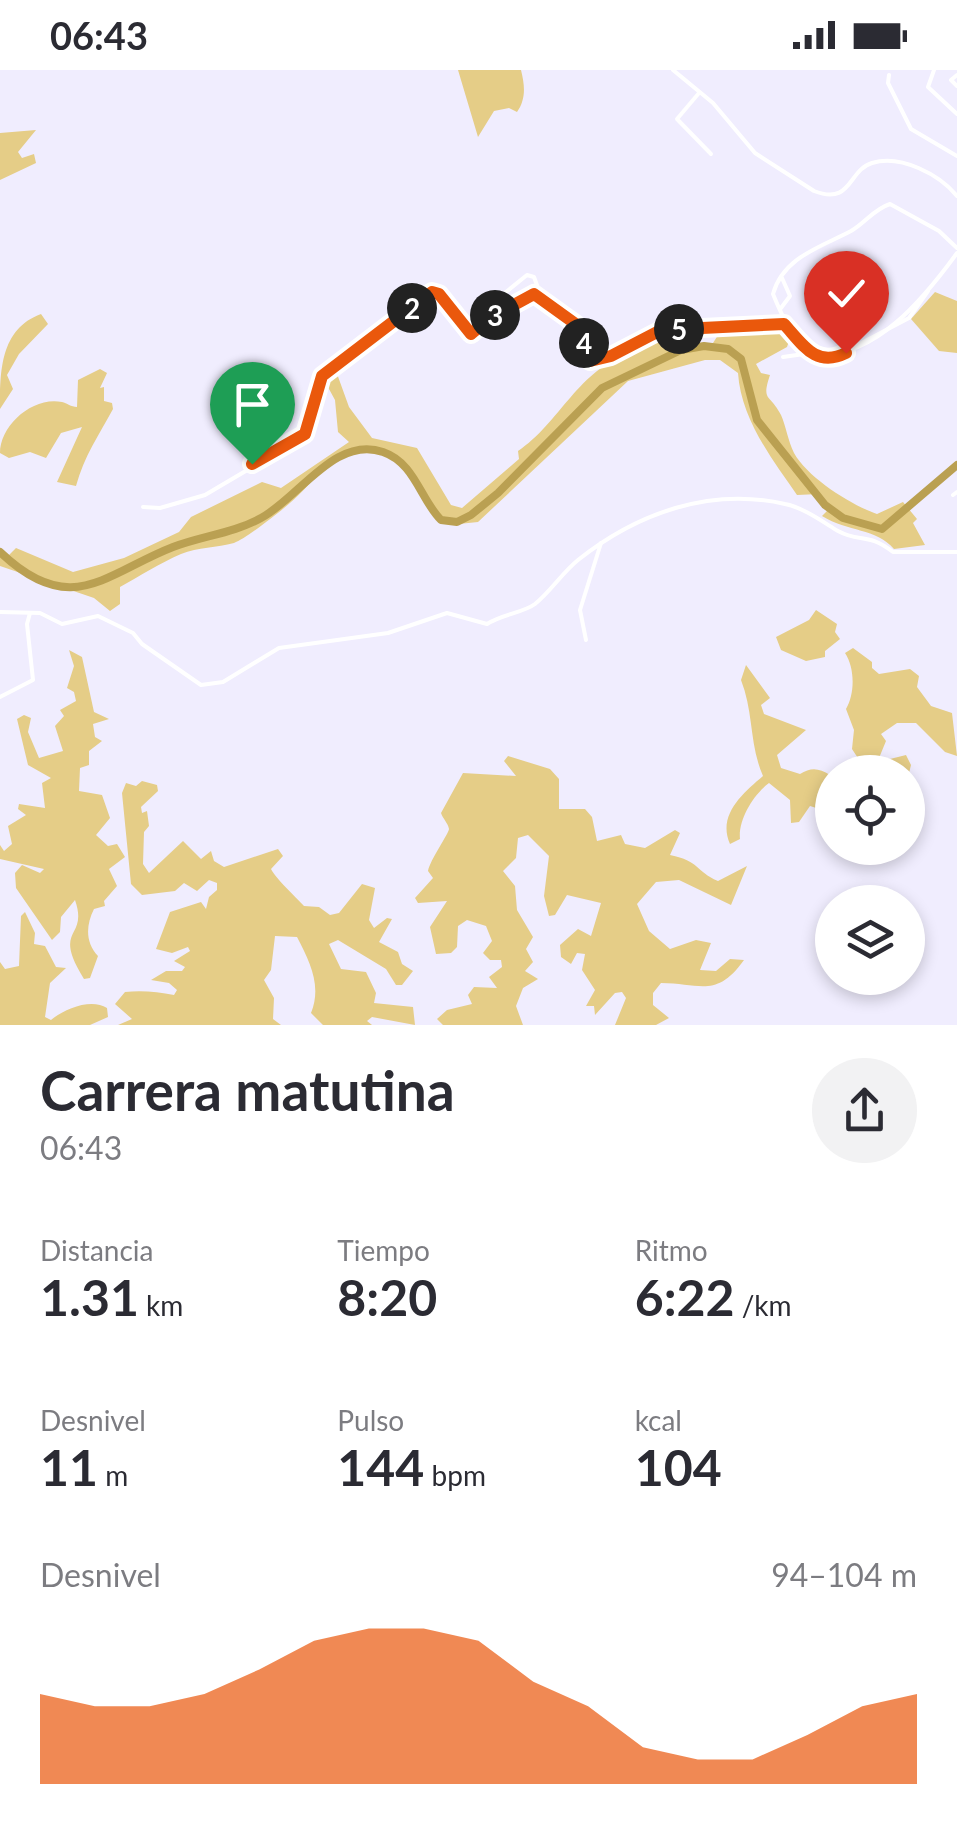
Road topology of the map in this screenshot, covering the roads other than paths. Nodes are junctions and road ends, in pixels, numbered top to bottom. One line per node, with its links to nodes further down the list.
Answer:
1 (673, 70): 6 (street)
2 (934, 70): 7 (street)
3 (889, 75): 9 (street)
4 (957, 75): 5 (street)
5 (957, 86)
6 (699, 93): 8 (street); 10 (street)
7 (957, 114)
8 (711, 154)
9 (957, 156)
10 (957, 196)
11 (957, 247): 12 (street); 17 (street)
12 (782, 278): 14 (street); 14 (street)
13 (542, 299): 15 (street); 16 (street); 16 (street)
14 (780, 309): 15 (street)
15 (784, 324): 17 (street)
16 (468, 332): 19 (street)
17 (812, 354): 18 (street)
18 (784, 358)
19 (142, 507)
20 (601, 543): 21 (street); 23 (street); 24 (street)
21 (957, 552)
22 (0, 612): 23 (street)
23 (30, 612): 25 (street)
24 (586, 640)
25 (0, 697)

